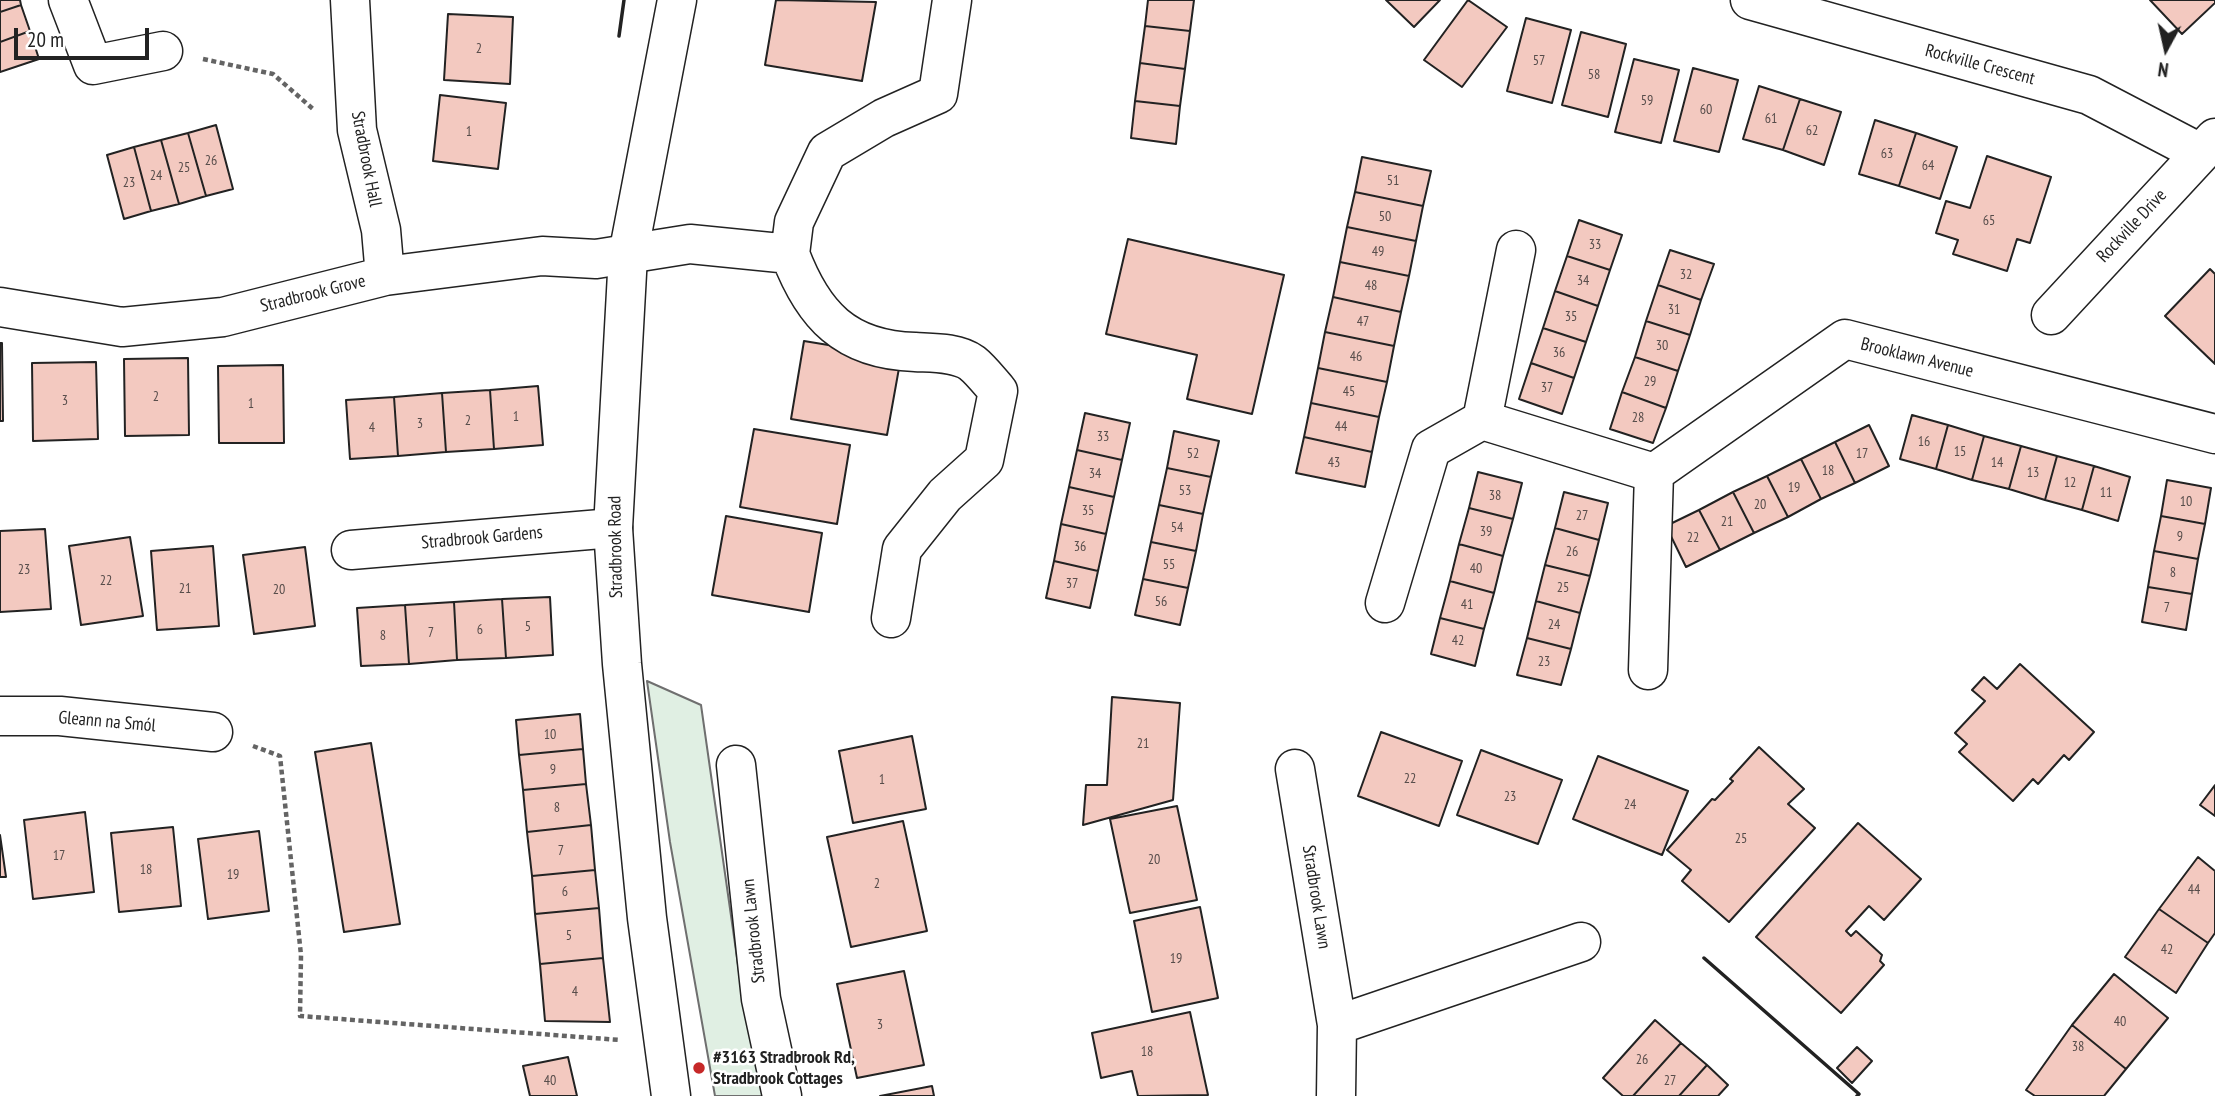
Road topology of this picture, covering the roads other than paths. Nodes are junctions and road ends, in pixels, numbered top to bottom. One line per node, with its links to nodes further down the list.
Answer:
1 (68, 0): 6 (street)
2 (349, 0): 11 (street, Stradbrook Hall)
3 (677, 0): 10 (street, Stradbrook Road)
4 (952, 0): 9 (street)
5 (1750, 0): 7 (street, Rockville Crescent)
6 (163, 51)
7 (2208, 146): 13 (street, Rockville Drive)
8 (1516, 250): 14 (street)
9 (790, 254): 10 (street, Stradbrook Grove); 20 (street)
10 (628, 255): 11 (street, Stradbrook Grove); 17 (street, Stradbrook Road)
11 (385, 276): 12 (street, Stradbrook Grove)
12 (0, 307)
13 (2051, 315)
14 (1482, 420): 16 (street); 19 (street)
15 (2215, 434): 16 (street, Brooklawn Avenue)
16 (1654, 473): 21 (street)
17 (613, 528): 18 (street, Stradbrook Gardens); 28 (street, Stradbrook Road)
18 (351, 550)
19 (1385, 603)
20 (891, 618)
21 (1647, 670)
22 (0, 716): 23 (street, Gleann na Smól)
23 (213, 732)
24 (736, 765): 29 (street, Stradbrook Lawn)
25 (1294, 769): 27 (street, Stradbrook Lawn)
26 (1581, 942): 27 (street)
27 (1337, 1025): 30 (street, Stradbrook Lawn)
28 (671, 1096)
29 (782, 1096)
30 (1336, 1096)

